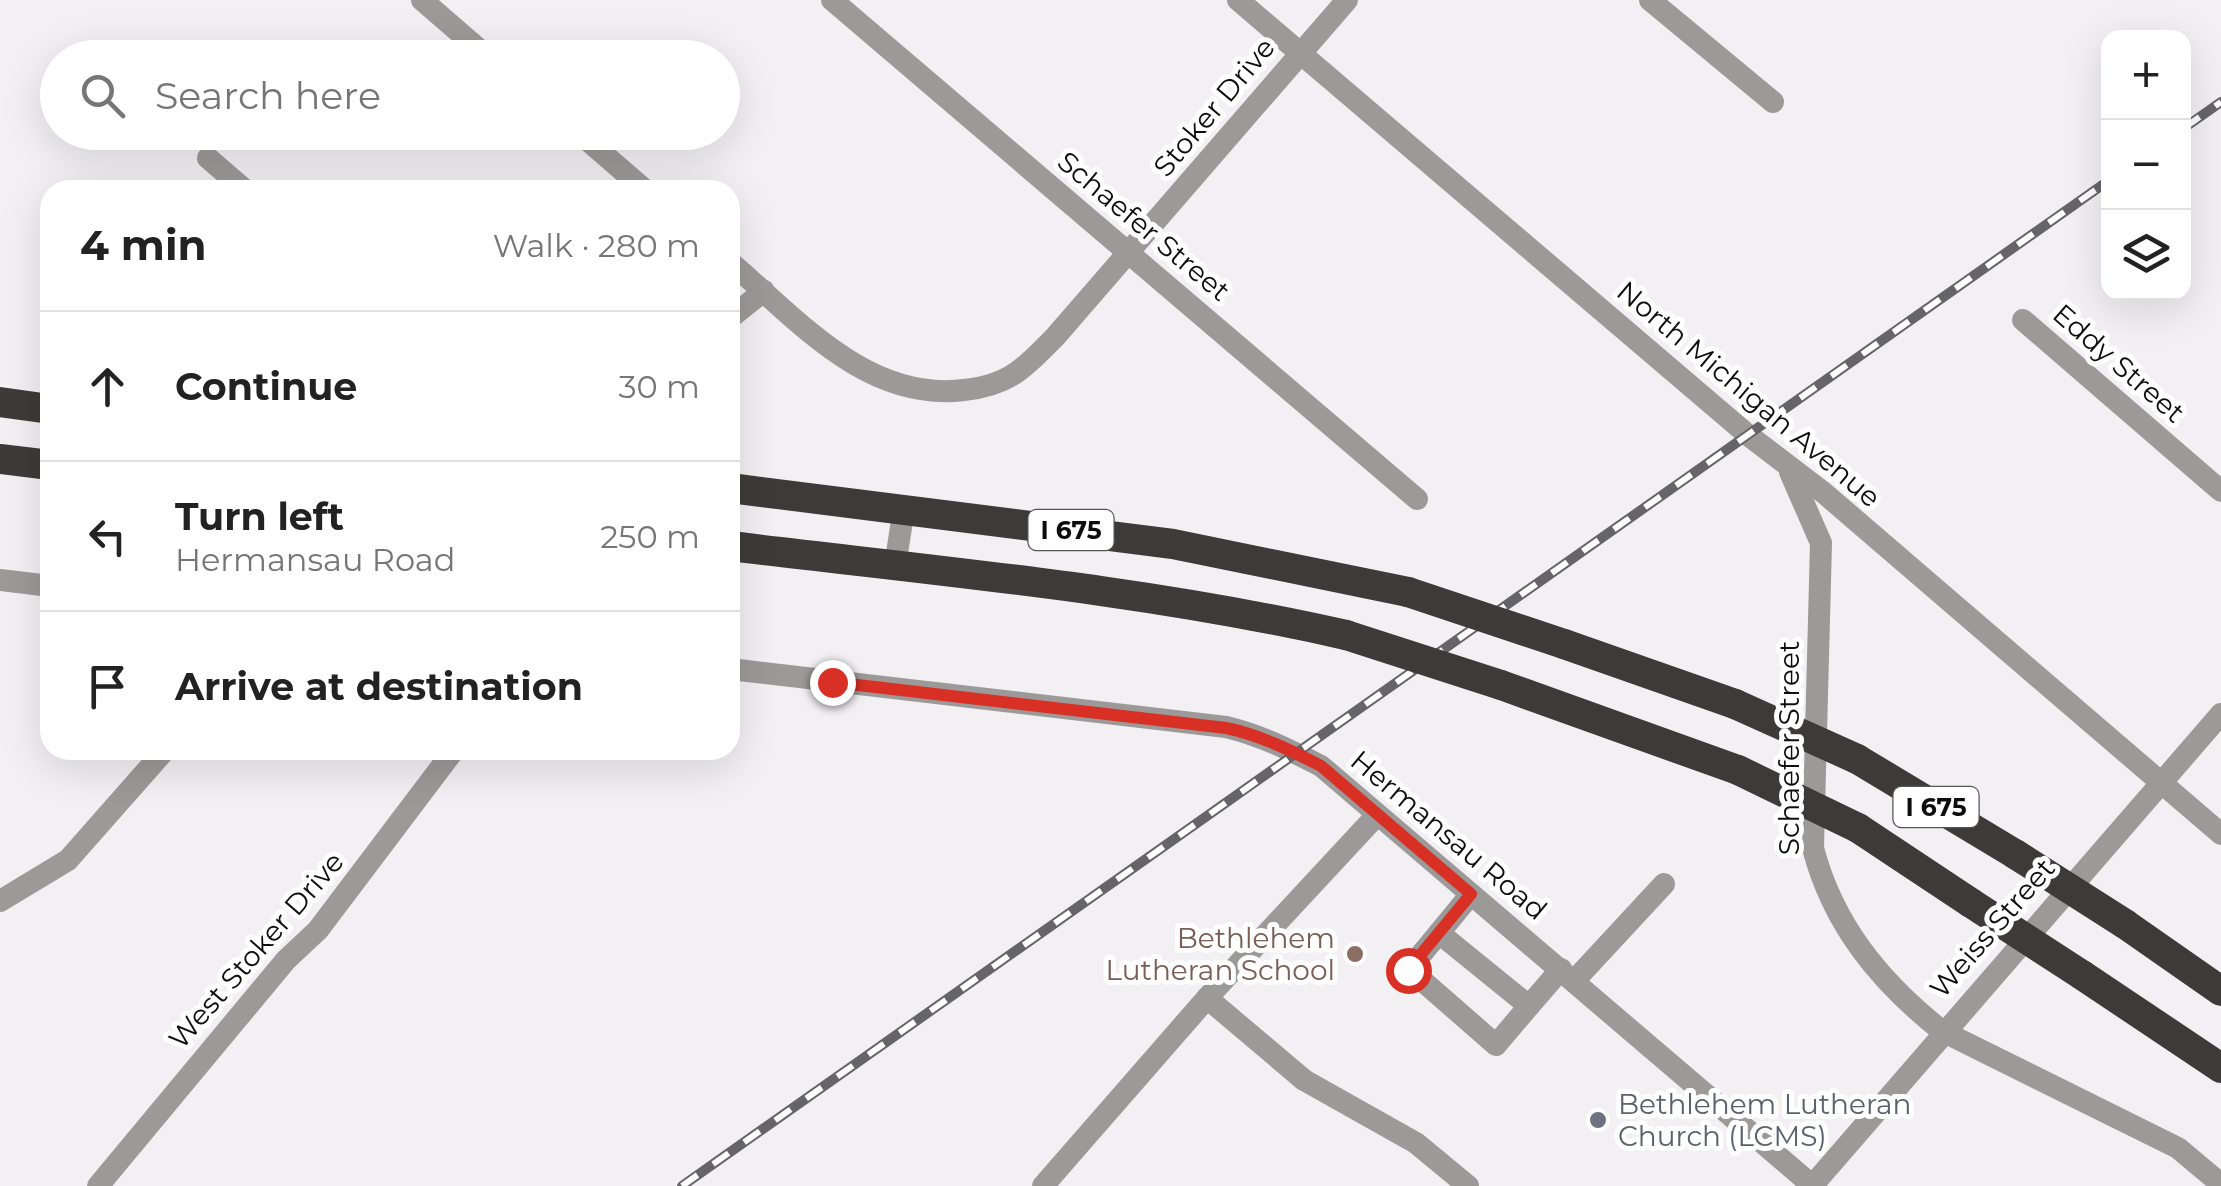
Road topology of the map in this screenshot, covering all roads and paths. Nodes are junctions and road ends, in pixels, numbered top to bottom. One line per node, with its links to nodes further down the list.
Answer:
1 (422, 0): 6 (street)
2 (832, 0): 13 (street, Schaefer Street)
3 (1238, 0): 7 (street, North Michigan Avenue)
4 (1347, 0): 7 (street, Stoker Drive)
5 (1650, 0): 8 (street)
6 (468, 40)
7 (1300, 53): 13 (street, Stoker Drive); 22 (street, North Michigan Avenue)
8 (1772, 102)
9 (599, 150): 12 (street)
10 (208, 158): 11 (street)
11 (233, 180)
12 (633, 180)
13 (1129, 253): 15 (street, Stoker Drive); 25 (street, Schaefer Street)
14 (740, 271): 15 (street, Stoker Drive)
15 (764, 291): 16 (street)
16 (740, 310)
17 (2022, 320): 24 (street, Eddy Street)
18 (0, 402): 19 (highway)
19 (40, 408)
20 (0, 459): 21 (highway)
21 (40, 464)
22 (1788, 468): 27 (street, North Michigan Avenue); 28 (street, Schaefer Street)
23 (740, 489): 26 (highway, I 675)
24 (2221, 492)
25 (1417, 499)
26 (904, 508): 30 (street); 45 (highway, I 675, bridge)
27 (1853, 519): 28 (street); 37 (street, North Michigan Avenue)
28 (1821, 542): 48 (street, Schaefer Street)
29 (740, 547): 30 (highway, I 675)
30 (894, 566): 49 (highway, I 675, bridge)
31 (0, 580): 32 (street)
32 (40, 585)
33 (740, 670): 38 (street, Hermansau Road)
34 (2221, 714): 37 (street, Weiss Street)
35 (157, 760): 42 (street)
36 (446, 760): 51 (street, West Stoker Drive)
37 (2161, 782): 39 (street, North Michigan Avenue); 48 (street, Weiss Street)
38 (1377, 815): 41 (street, Hermansau Road); 46 (street)
39 (2221, 834)
40 (1664, 884): 44 (street)
41 (1471, 894): 43 (street); 44 (street, Hermansau Road)
42 (0, 902)
43 (1439, 932): 47 (street); 47 (street)
44 (1567, 975): 47 (street); 54 (street, Hermansau Road)
45 (2221, 991)
46 (1207, 998): 52 (street); 53 (street)
47 (1529, 1006)
48 (1942, 1031): 50 (street, Schaefer Street); 54 (street, Weiss Street)
49 (2221, 1068)
50 (2221, 1184)
51 (98, 1186)
52 (1043, 1186)
53 (1468, 1186)
54 (1813, 1186)

